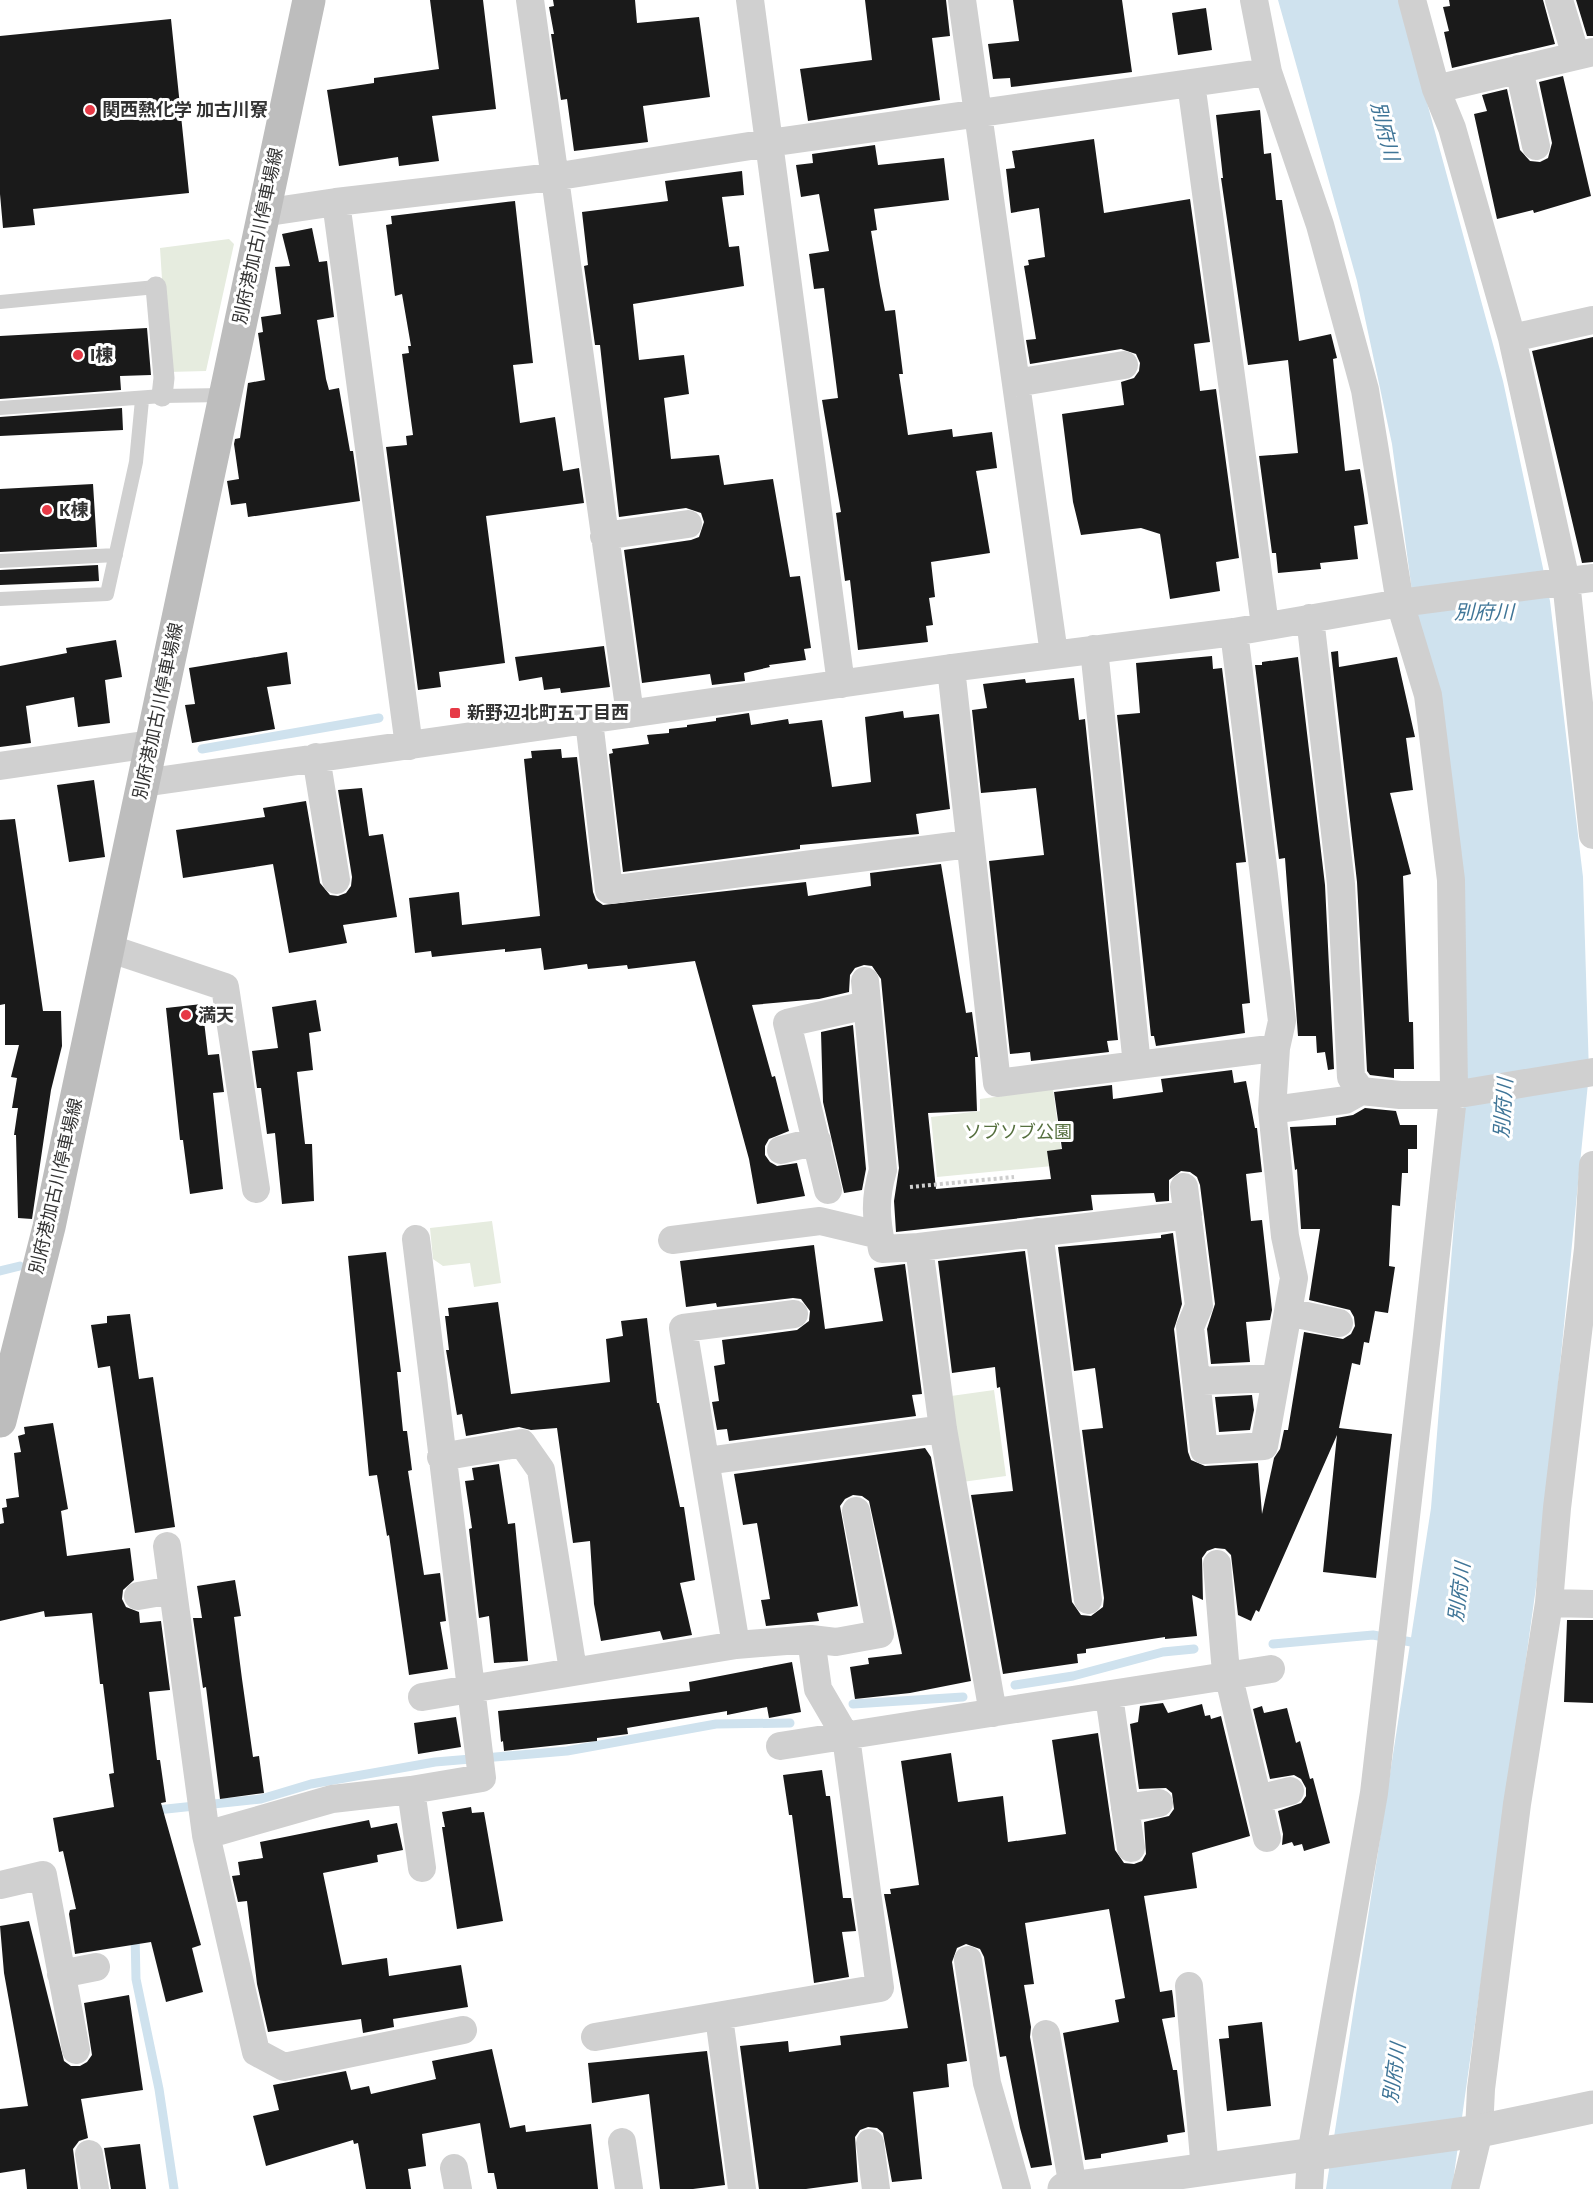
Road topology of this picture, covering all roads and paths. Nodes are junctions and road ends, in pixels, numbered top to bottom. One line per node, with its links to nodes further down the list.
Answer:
1 (309, 0): 18 (main road, 別府港加古川停車場線)
2 (530, 0): 16 (street)
3 (750, 0): 14 (street)
4 (962, 0): 13 (street)
5 (1254, 0): 10 (street)
6 (1412, 0): 12 (street)
7 (1559, 0): 8 (street)
8 (1584, 54): 9 (street)
9 (1519, 69): 12 (street); 15 (street)
10 (1268, 72): 11 (street); 34 (street)
11 (1191, 83): 13 (street); 35 (street)
12 (1436, 89): 22 (street)
13 (978, 115): 14 (street); 24 (street)
14 (769, 142): 16 (street); 41 (street)
15 (1536, 147)
16 (553, 177): 17 (street); 29 (street)
17 (336, 202): 18 (street); 45 (street)
18 (262, 213): 25 (main road, 別府港加古川停車場線)
19 (156, 288): 20 (lane); 26 (street)
20 (0, 302)
21 (1593, 320): 22 (street)
22 (1512, 338): 32 (street)
23 (1124, 365): 24 (street)
24 (1016, 383): 39 (street)
25 (224, 395): 26 (lane); 44 (main road, 別府港加古川停車場線)
26 (152, 398): 27 (lane); 30 (lane)
27 (0, 408)
28 (688, 524): 29 (street)
29 (604, 536): 42 (street)
30 (116, 555): 31 (lane); 33 (lane)
31 (0, 561)
32 (1579, 580): 34 (street); 49 (street)
33 (0, 599)
34 (1400, 603): 36 (street); 57 (street)
35 (1262, 604): 36 (street); 37 (street)
36 (1310, 618): 56 (street)
37 (1234, 632): 38 (street); 53 (street)
38 (1094, 649): 39 (street); 54 (street)
39 (1054, 654): 40 (street)
40 (951, 668): 41 (street); 50 (street)
41 (841, 684): 42 (street)
42 (630, 714): 43 (street)
43 (589, 721): 45 (street); 50 (street)
44 (152, 744): 47 (street); 48 (main road, 別府港加古川停車場線)
45 (409, 746): 46 (street)
46 (316, 757): 48 (street); 51 (street)
47 (0, 766)
48 (143, 783): 52 (main road, 別府港加古川停車場線)
49 (1593, 835)
50 (969, 844): 54 (street)
51 (336, 880)
52 (108, 948): 63 (street); 74 (main road, 別府港加古川停車場線)
53 (1276, 1048): 54 (street); 58 (street)
54 (1137, 1065)
55 (1593, 1072): 57 (street)
56 (1361, 1091): 57 (street); 58 (street)
57 (1453, 1095): 124 (street)
58 (1272, 1110): 71 (street)
59 (817, 1141): 60 (street); 64 (street); 65 (street)
60 (781, 1150)
61 (1593, 1165): 87 (street)
62 (1014, 1177): 65 (path)
63 (256, 1189)
64 (828, 1190)
65 (877, 1190): 67 (street)
66 (1039, 1233): 70 (street); 76 (street); 86 (street)
67 (879, 1235): 69 (street); 70 (street)
68 (416, 1239): 79 (street)
69 (672, 1240)
70 (919, 1247): 78 (street)
71 (1288, 1312): 73 (street); 75 (street)
72 (794, 1314): 80 (street)
73 (1339, 1323)
74 (11, 1335): 77 (main road, 別府港加古川停車場線)
75 (1276, 1378): 76 (street); 76 (street)
76 (1196, 1381)
77 (0, 1421)
78 (943, 1430): 80 (street); 97 (street)
79 (441, 1457): 93 (street); 94 (street)
80 (706, 1461): 90 (street)
81 (856, 1511): 89 (street)
82 (167, 1546): 84 (street)
83 (1217, 1564): 91 (street)
84 (173, 1590): 85 (street); 105 (street)
85 (138, 1596)
86 (1088, 1600)
87 (1549, 1603): 88 (street); 120 (street)
88 (1593, 1604)
89 (811, 1639): 90 (street); 98 (street)
90 (736, 1645): 93 (street)
91 (1226, 1658): 92 (street); 95 (street); 102 (street)
92 (1271, 1669)
93 (573, 1670): 94 (street)
94 (470, 1688): 96 (street); 100 (street)
95 (1109, 1696): 97 (street); 104 (street)
96 (422, 1697)
97 (993, 1713): 98 (street)
98 (842, 1730): 99 (street); 114 (street)
99 (780, 1746)
100 (411, 1790): 105 (street); 108 (street)
101 (1290, 1791): 102 (street)
102 (1258, 1799): 106 (street)
103 (1159, 1803): 104 (street)
104 (1125, 1808): 107 (street)
105 (206, 1835): 115 (street)
106 (1267, 1838)
107 (1131, 1848)
108 (422, 1869)
109 (0, 1885): 112 (street)
110 (968, 1960): 131 (street)
111 (96, 1967): 112 (street)
112 (62, 1974): 118 (street)
113 (1189, 1986): 125 (street)
114 (719, 2017): 117 (street); 129 (street)
115 (463, 2030)
116 (1046, 2034): 126 (street)
117 (595, 2037)
118 (76, 2050)
119 (1593, 2107): 120 (street)
120 (1479, 2131): 124 (street); 133 (street)
121 (622, 2142): 128 (street)
122 (870, 2143): 130 (street)
123 (89, 2154): 127 (street)
124 (1311, 2155): 125 (street); 132 (street)
125 (1205, 2170): 126 (street)
126 (1069, 2188)
127 (95, 2189)
128 (629, 2189)
129 (742, 2189)
130 (876, 2189)
131 (1017, 2189)
132 (1309, 2189)
133 (1465, 2189)

